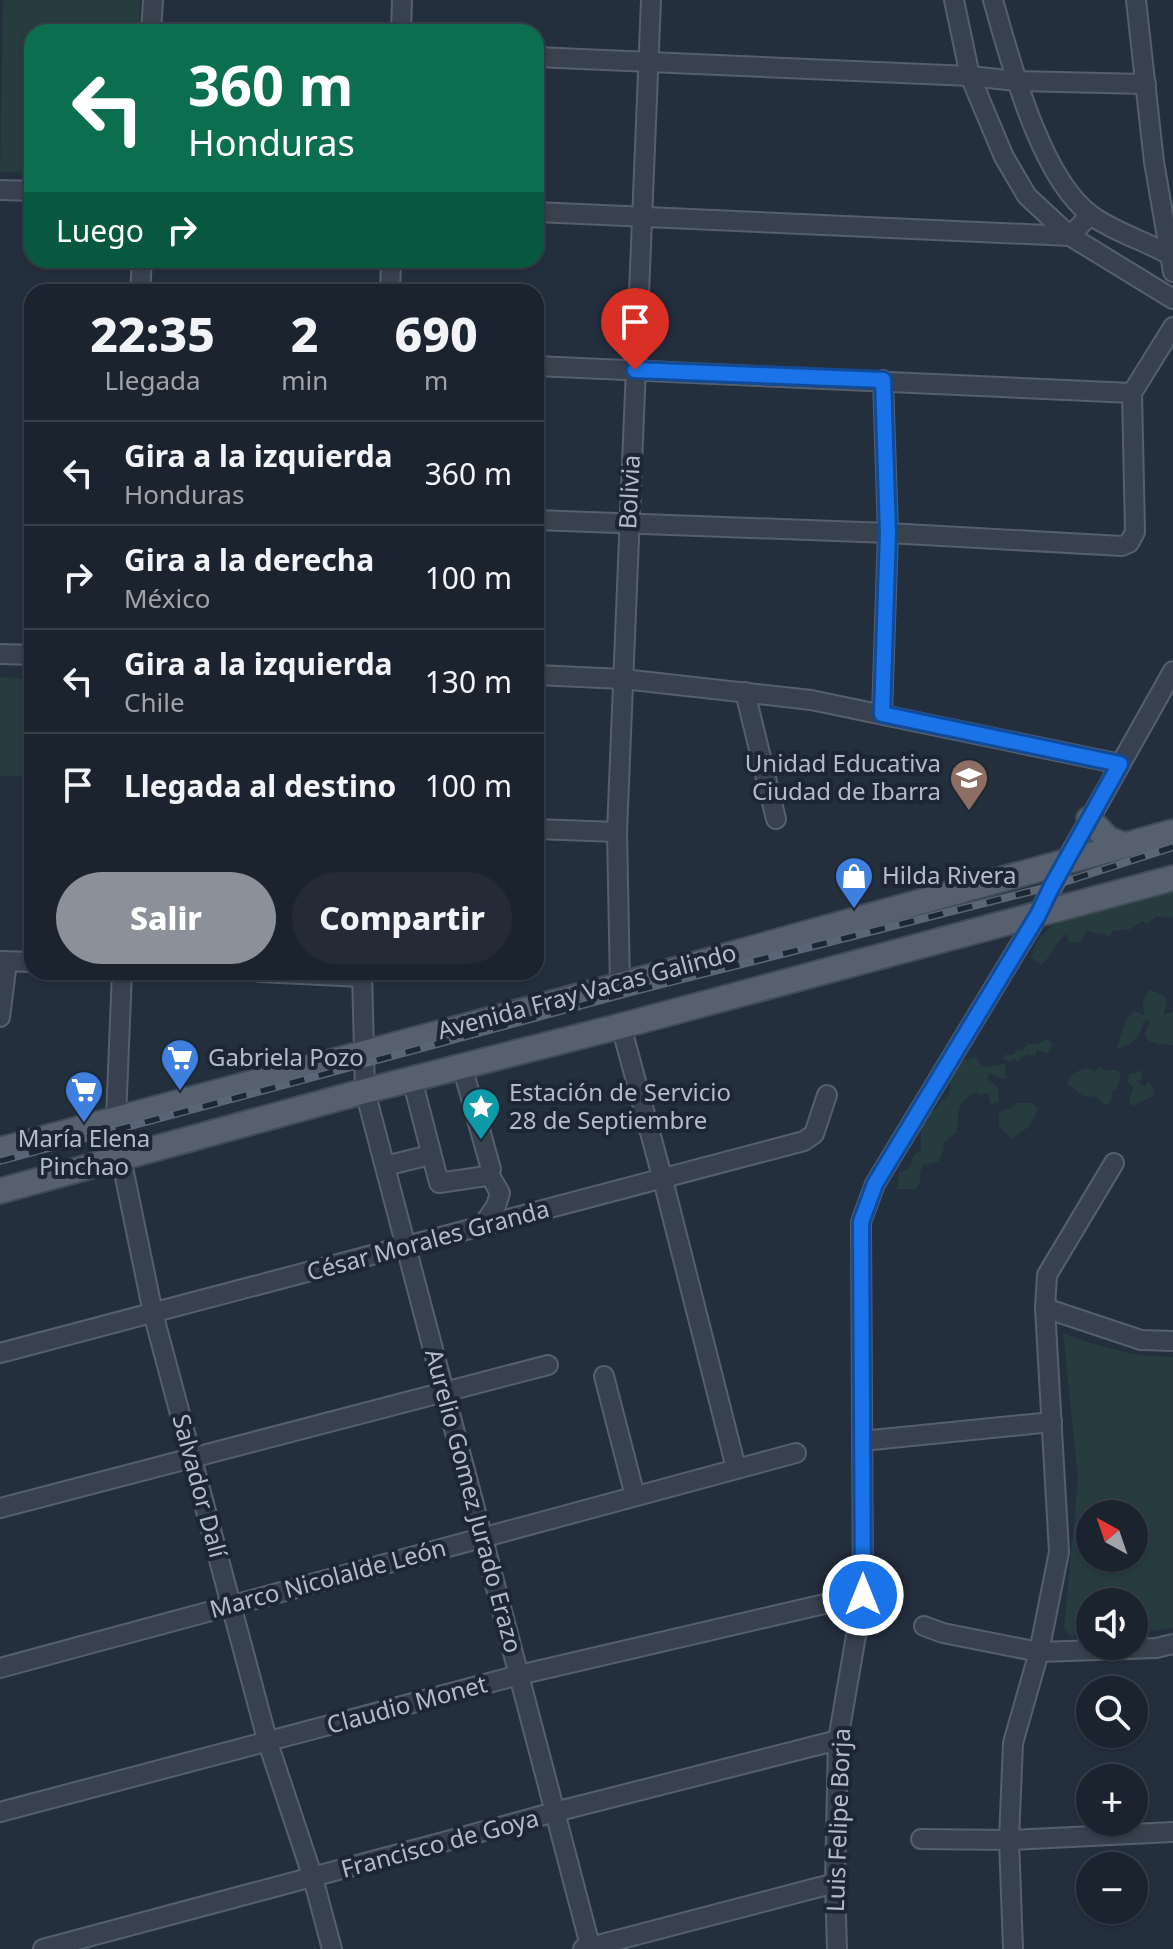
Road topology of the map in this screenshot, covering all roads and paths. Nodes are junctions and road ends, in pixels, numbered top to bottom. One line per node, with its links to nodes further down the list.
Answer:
1 (153, 0): 7 (street)
2 (402, 0): 8 (street)
3 (651, 0): 10 (street, Bolivia)
4 (954, 0): 11 (street)
5 (993, 0): 12 (street)
6 (1136, 0): 13 (street)
7 (152, 24)
8 (401, 24)
9 (544, 57): 10 (street)
10 (649, 62): 11 (street); 18 (street, Bolivia)
11 (970, 76): 12 (street); 19 (street)
12 (1016, 81): 13 (street); 17 (street)
13 (1146, 84): 20 (street)
14 (0, 190): 15 (street)
15 (24, 191)
16 (544, 212): 18 (street)
17 (1090, 215): 19 (street); 20 (street)
18 (642, 217): 19 (street); 24 (street, Bolivia)
19 (1070, 236): 21 (street)
20 (1171, 261)
21 (1173, 299)
22 (1173, 327): 26 (street)
23 (544, 366): 24 (street)
24 (635, 370): 25 (street); 28 (street, Bolivia)
25 (883, 380): 26 (street); 29 (street)
26 (1132, 393): 29 (street)
27 (544, 520): 28 (street)
28 (628, 524): 29 (street); 34 (street, Bolivia)
29 (888, 533): 36 (street)
30 (0, 654): 31 (street)
31 (24, 655)
32 (1172, 673): 37 (street, Luis Felipe Borja)
33 (544, 675): 34 (street)
34 (623, 679): 35 (street); 41 (street, Bolivia)
35 (745, 692): 36 (street); 38 (street)
36 (882, 714): 37 (street)
37 (1120, 764): 39 (street, Luis Felipe Borja)
38 (776, 819)
39 (1089, 819): 43 (main road); 44 (street, Luis Felipe Borja)
40 (544, 829): 41 (street)
41 (617, 832): 51 (street, Bolivia)
42 (1173, 832): 43 (main road, Avenida Fray Vacas Galindo)
43 (1124, 845): 44 (main road, Avenida Fray Vacas Galindo)
44 (1066, 861): 46 (street, Luis Felipe Borja); 51 (main road, Avenida Fray Vacas Galindo)
45 (1173, 878): 46 (main road, Avenida Fray Vacas Galindo)
46 (1038, 915): 53 (main road, Avenida Fray Vacas Galindo); 78 (street, Luis Felipe Borja)
47 (3, 961): 48 (street); 52 (street)
48 (24, 962)
49 (122, 980): 59 (street, Salvador Dalí)
50 (362, 980): 54 (street, Aurelio Gomez Jurado Erazo)
51 (620, 985): 54 (main road, Avenida Fray Vacas Galindo)
52 (0, 1017)
53 (621, 1026): 55 (main road, Avenida Fray Vacas Galindo); 66 (street)
54 (363, 1052): 57 (street, Aurelio Gomez Jurado Erazo); 59 (main road, Avenida Fray Vacas Galindo)
55 (462, 1066): 56 (main road, Avenida Fray Vacas Galindo); 65 (street)
56 (412, 1079): 57 (main road, Avenida Fray Vacas Galindo); 61 (street)
57 (365, 1091): 62 (main road, Avenida Fray Vacas Galindo); 64 (street, Aurelio Gomez Jurado Erazo)
58 (827, 1095): 66 (street, César Morales Granda)
59 (116, 1119): 60 (main road, Avenida Fray Vacas Galindo); 62 (street, Salvador Dalí)
60 (0, 1150)
61 (430, 1155): 64 (street); 65 (street)
62 (121, 1158): 67 (main road, Avenida Fray Vacas Galindo); 71 (street, Salvador Dalí)
63 (1114, 1163): 70 (street)
64 (385, 1166): 69 (street, Aurelio Gomez Jurado Erazo)
65 (489, 1174): 68 (street)
66 (663, 1180): 68 (street, César Morales Granda); 81 (street)
67 (0, 1191)
68 (481, 1228): 69 (street, César Morales Granda)
69 (405, 1247): 71 (street, César Morales Granda); 76 (street, Aurelio Gomez Jurado Erazo)
70 (1045, 1308): 72 (street); 77 (street)
71 (153, 1313): 73 (street, César Morales Granda); 80 (street, Salvador Dalí)
72 (1173, 1341)
73 (0, 1353)
74 (548, 1365): 76 (street)
75 (604, 1376): 82 (street)
76 (444, 1392): 80 (street); 84 (street, Aurelio Gomez Jurado Erazo)
77 (1052, 1422): 78 (street); 89 (street)
78 (862, 1441): 85 (street, Luis Felipe Borja)
79 (796, 1453): 81 (street, Marco Nicolalde León)
80 (191, 1458): 83 (street); 86 (street, Salvador Dalí)
81 (736, 1468): 82 (street, Marco Nicolalde León)
82 (635, 1496): 84 (street, Marco Nicolalde León)
83 (0, 1508)
84 (482, 1537): 86 (street, Marco Nicolalde León); 91 (street, Aurelio Gomez Jurado Erazo)
85 (863, 1595): 91 (street, Claudio Monet); 92 (street, Luis Felipe Borja)
86 (231, 1605): 90 (street, Marco Nicolalde León); 93 (street, Salvador Dalí)
87 (924, 1626): 89 (street)
88 (1173, 1644): 89 (street)
89 (1039, 1652): 98 (street)
90 (0, 1668)
91 (519, 1675): 93 (street, Claudio Monet); 95 (street, Aurelio Gomez Jurado Erazo)
92 (838, 1740): 95 (street, Francisco de Goya); 100 (street, Luis Felipe Borja)
93 (268, 1743): 94 (street, Claudio Monet); 99 (street, Salvador Dalí)
94 (0, 1812)
95 (555, 1812): 99 (street, Francisco de Goya); 101 (street, Aurelio Gomez Jurado Erazo)
96 (1173, 1832): 98 (street)
97 (921, 1839): 98 (street)
98 (1009, 1840): 105 (street)
99 (313, 1878): 102 (street, Francisco de Goya); 103 (street, Salvador Dalí)
100 (835, 1883): 101 (street); 104 (street, Luis Felipe Borja)
101 (588, 1948)
102 (43, 1949)
103 (332, 1949)
104 (837, 1949)
105 (1013, 1949)

